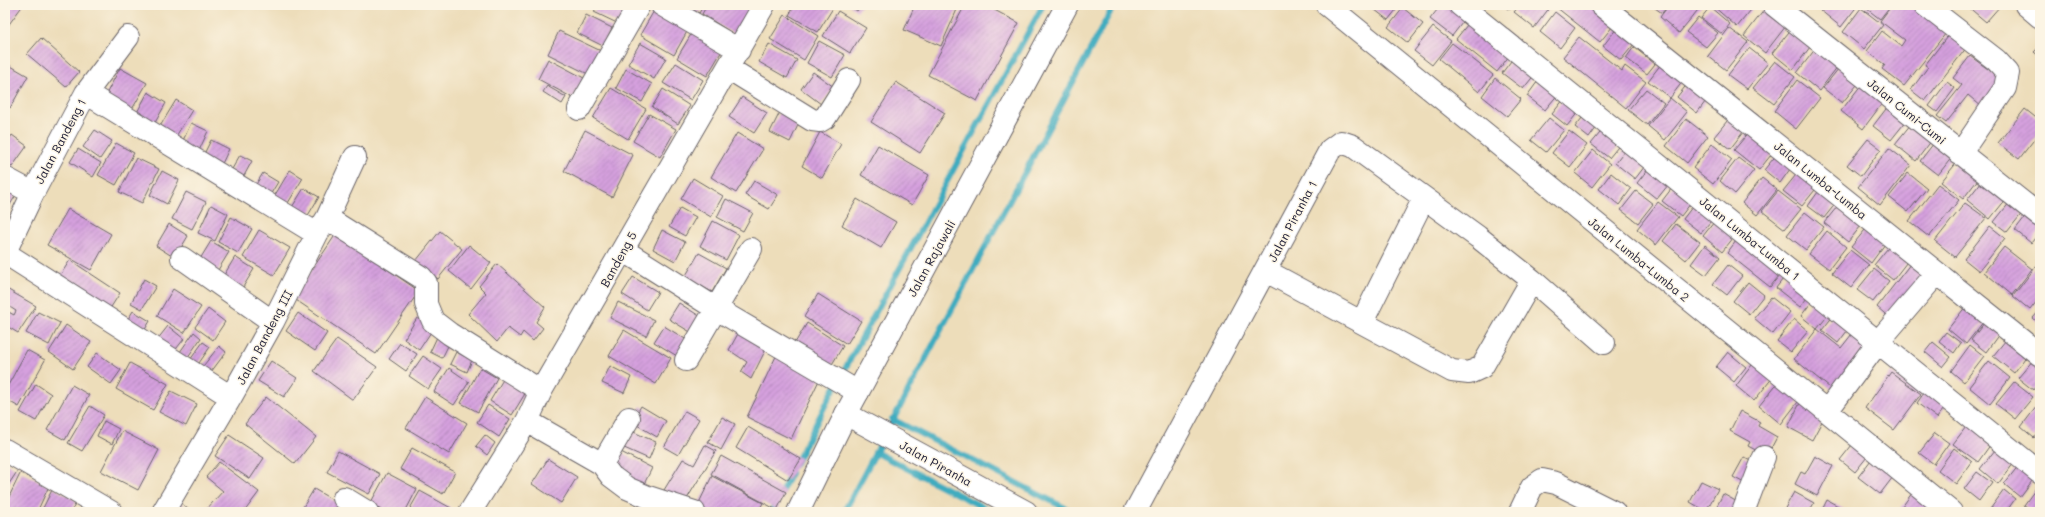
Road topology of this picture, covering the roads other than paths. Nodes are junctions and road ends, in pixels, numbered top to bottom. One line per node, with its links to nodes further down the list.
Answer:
1 (639, 5): 16 (street)
2 (662, 5): 13 (street)
3 (764, 5): 13 (street, Bandeng 5)
4 (1067, 5): 39 (street, Jalan Rajawali)
5 (1327, 5): 41 (street, Jalan Lumba-Lumba 2)
6 (1460, 5): 34 (street, Jalan Lumba-Lumba 1)
7 (1602, 5): 29 (street, Jalan Lumba-Lumba)
8 (1774, 5): 17 (street, Jalan Cumi-Cumi)
9 (1925, 5): 17 (street)
10 (2026, 5): 11 (street)
11 (2040, 17)
12 (128, 37): 15 (street, Jalan Bandeng 1)
13 (734, 59): 14 (street); 25 (street, Bandeng 5)
14 (849, 80)
15 (86, 93): 20 (street, Jalan Bandeng 1); 23 (street)
16 (579, 109)
17 (1960, 154): 22 (street, Jalan Cumi-Cumi)
18 (355, 157): 23 (street, Jalan Bandeng III)
19 (5, 178): 20 (street)
20 (33, 193): 26 (street, Jalan Bandeng 1)
21 (1424, 198): 28 (street, Jalan Piranha 1); 30 (street, Jalan Piranha 1); 33 (street)
22 (2040, 216)
23 (322, 226): 32 (street, Jalan Bandeng III); 38 (street)
24 (751, 249): 31 (street)
25 (623, 250): 31 (street); 38 (street, Bandeng 5)
26 (5, 252): 40 (street)
27 (182, 258): 32 (street)
28 (1266, 271): 33 (street); 57 (street, Jalan Piranha 1)
29 (1937, 272): 34 (street); 36 (street, Jalan Lumba-Lumba)
30 (1532, 280): 33 (street); 35 (street, Jalan Piranha 1)
31 (715, 308): 37 (street); 39 (street)
32 (274, 322): 40 (street, Jalan Bandeng III)
33 (1362, 322)
34 (1879, 341): 41 (street); 48 (street, Jalan Lumba-Lumba 1)
35 (1604, 343)
36 (2040, 354)
37 (686, 360)
38 (542, 391): 44 (street, Bandeng 5)
39 (858, 392): 42 (street, Jalan Rajawali)
40 (231, 397): 51 (street, Jalan Bandeng III)
41 (1827, 411): 61 (street, Jalan Lumba-Lumba 2)
42 (846, 414): 55 (street, Jalan Rajawali); 56 (street, Jalan Piranha)
43 (629, 418): 47 (street)
44 (527, 421): 47 (street); 53 (street, Bandeng 5)
45 (5, 450): 50 (street)
46 (1764, 457): 60 (street)
47 (602, 464): 54 (street)
48 (2040, 473)
49 (344, 498): 52 (street)
50 (111, 512)
51 (163, 512)
52 (368, 512)
53 (470, 512)
54 (694, 512)
55 (798, 512)
56 (1026, 512)
57 (1135, 512)
58 (1520, 512): 59 (street)
59 (1614, 512)
60 (1743, 512)
61 (1951, 512)

